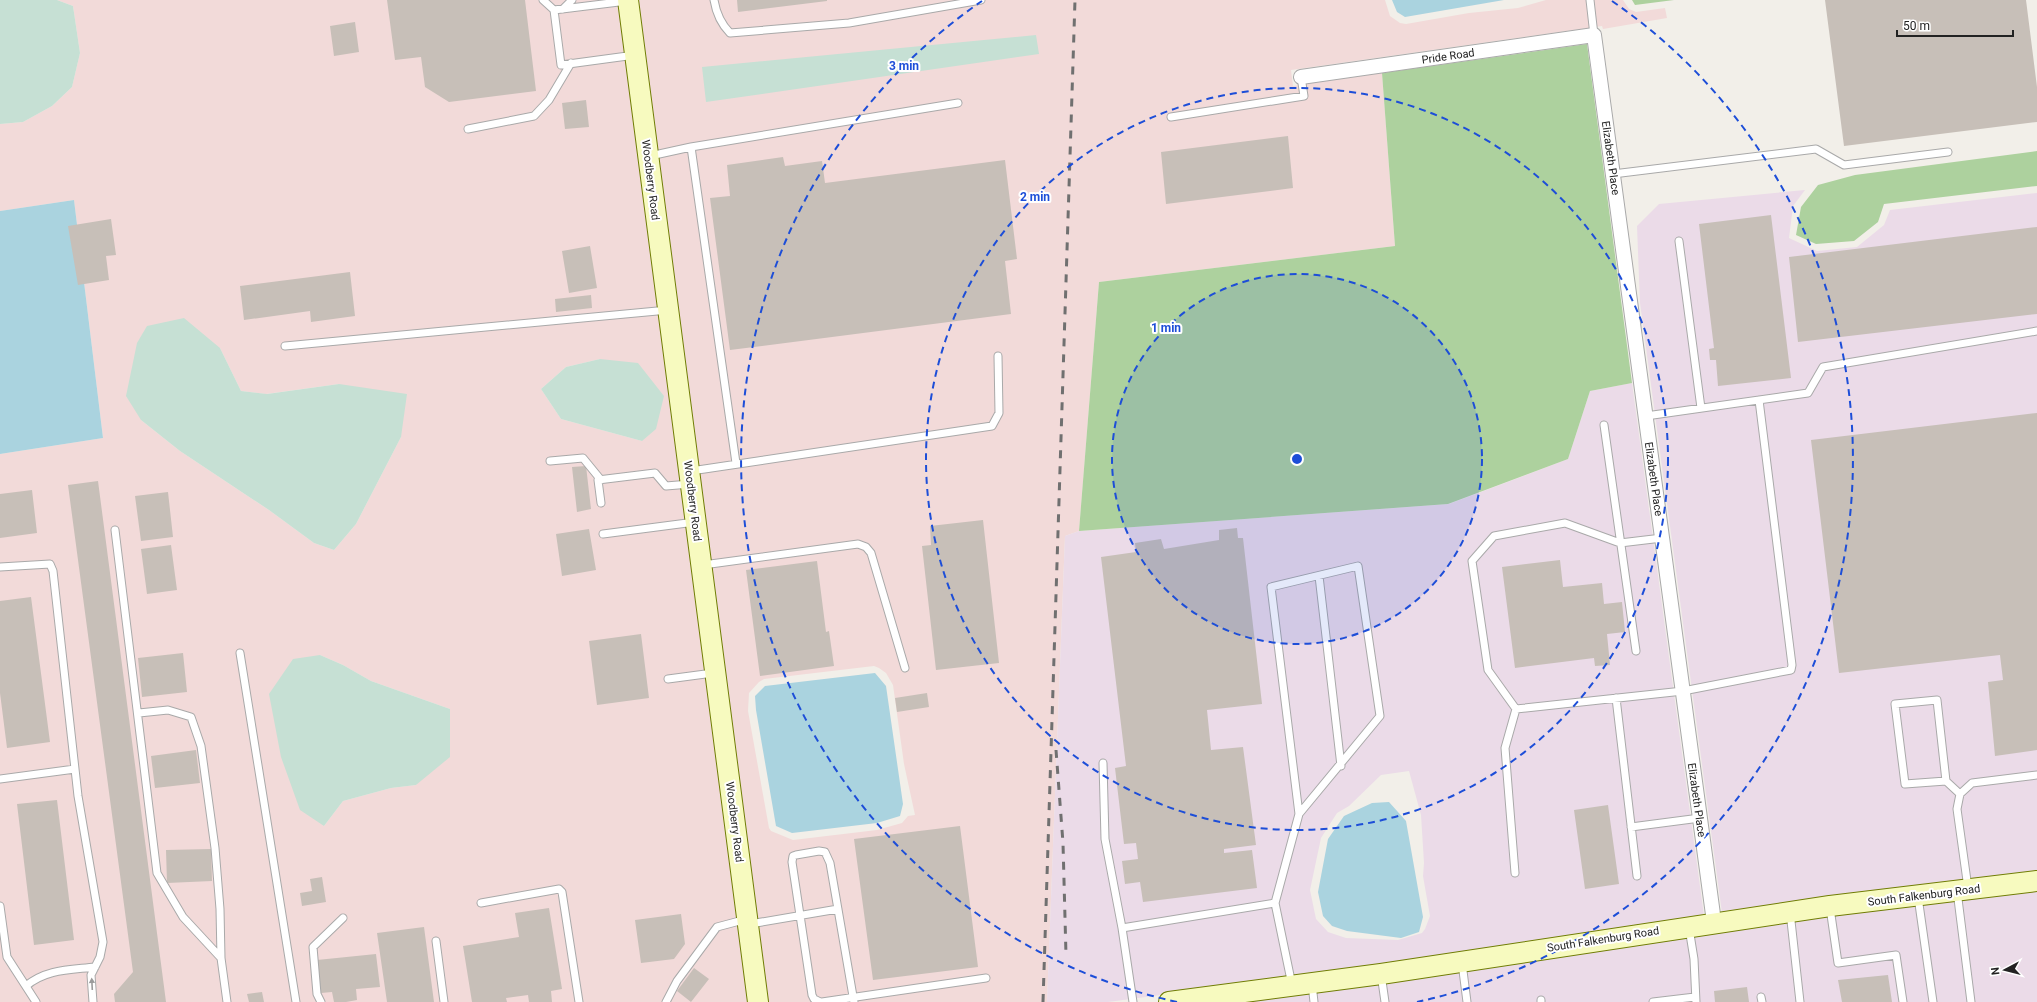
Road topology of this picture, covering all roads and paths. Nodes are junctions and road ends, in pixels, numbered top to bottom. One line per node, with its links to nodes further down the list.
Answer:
1 (543, 0): 8 (lane)
2 (572, 0): 7 (lane)
3 (628, 0): 7 (lane); 10 (street, Woodberry Road)
4 (714, 0): 5 (lane)
5 (981, 0)
6 (1590, 0): 9 (lane)
7 (564, 9): 8 (lane)
8 (554, 10): 11 (lane)
9 (1594, 35): 12 (street, Pride Road); 19 (street, Elizabeth Place)
10 (635, 55): 11 (lane); 18 (street, Woodberry Road)
11 (571, 63): 15 (lane)
12 (1301, 77): 14 (lane)
13 (958, 102): 16 (lane)
14 (1171, 117)
15 (468, 129)
16 (691, 147): 18 (lane); 30 (lane)
17 (1948, 152): 19 (lane)
18 (648, 156): 21 (street, Woodberry Road)
19 (1613, 174): 27 (street, Elizabeth Place)
20 (1679, 241): 26 (lane)
21 (668, 310): 23 (lane); 31 (street, Woodberry Road)
22 (2037, 332): 25 (lane)
23 (285, 346)
24 (998, 356): 30 (lane)
25 (1759, 400): 26 (lane); 47 (lane)
26 (1701, 408): 27 (lane)
27 (1646, 416): 37 (street, Elizabeth Place)
28 (1604, 425): 38 (lane)
29 (550, 461): 32 (lane)
30 (736, 464): 31 (lane)
31 (690, 477): 32 (lane); 34 (street, Woodberry Road)
32 (601, 480): 33 (lane)
33 (601, 503)
34 (696, 522): 36 (lane); 39 (street, Woodberry Road)
35 (115, 530): 50 (lane)
36 (603, 534)
37 (1662, 538): 38 (lane); 47 (street, Elizabeth Place)
38 (1620, 543): 42 (lane); 49 (lane)
39 (701, 566): 44 (lane); 45 (street, Woodberry Road)
40 (0, 567): 53 (lane)
41 (1319, 576): 52 (lane); 52 (lane); 58 (lane)
42 (1636, 651)
43 (240, 653): 92 (lane)
44 (905, 668)
45 (715, 672): 46 (lane); 74 (street, Woodberry Road)
46 (668, 679)
47 (1683, 691): 48 (lane); 59 (street, Elizabeth Place)
48 (1616, 698): 49 (lane); 60 (lane)
49 (1516, 709): 61 (lane)
50 (139, 713): 79 (lane); 79 (lane)
51 (1102, 763): 77 (lane)
52 (1341, 766): 58 (lane)
53 (75, 770): 55 (lane); 81 (lane)
54 (2037, 775): 57 (lane)
55 (0, 779)
56 (1946, 781): 56 (lane); 57 (lane)
57 (1960, 794): 64 (lane)
58 (1299, 814): 67 (lane)
59 (1700, 818): 60 (lane); 75 (street, Elizabeth Place)
60 (1631, 827): 62 (lane)
61 (1515, 873)
62 (1637, 876)
63 (2037, 881): 64 (street, South Falkenburg Road)
64 (1963, 890): 65 (street, South Falkenburg Road); 107 (lane)
65 (1918, 896): 69 (street, South Falkenburg Road); 106 (lane)
66 (481, 903): 95 (lane)
67 (1275, 903): 77 (lane); 85 (lane)
68 (0, 906): 84 (lane)
69 (1830, 906): 71 (street, South Falkenburg Road); 105 (lane)
70 (838, 909): 72 (lane); 72 (lane); 88 (lane)
71 (1790, 912): 75 (street, South Falkenburg Road); 104 (lane)
72 (800, 916): 74 (lane); 98 (lane)
73 (343, 918): 93 (lane)
74 (747, 922): 96 (lane); 97 (street, Woodberry Road)
75 (1714, 922): 76 (street, South Falkenburg Road)
76 (1689, 926): 80 (street, South Falkenburg Road); 87 (lane)
77 (1122, 928): 99 (lane)
78 (436, 941): 94 (lane)
79 (221, 958): 91 (lane)
80 (1462, 961): 82 (street, South Falkenburg Road); 102 (lane)
81 (95, 967): 84 (lane); 90 (lane, one-way to 81)
82 (1381, 974): 86 (street, South Falkenburg Road); 101 (lane)
83 (986, 978): 88 (lane)
84 (26, 986): 89 (lane)
85 (1292, 986): 86 (street, South Falkenburg Road); 100 (street, South Falkenburg Road)
86 (1313, 992)
87 (1696, 999): 103 (lane)
88 (853, 1000): 98 (lane)
89 (36, 1002)
90 (93, 1002)
91 (227, 1002)
92 (296, 1002)
93 (321, 1002)
94 (444, 1002)
95 (579, 1002)
96 (666, 1002)
97 (758, 1002)
98 (821, 1002)
99 (1133, 1002)
100 (1169, 1002)
101 (1384, 1002)
102 (1467, 1002)
103 (1653, 1002)
104 (1800, 1002)
105 (1903, 1002)
106 (1933, 1002)
107 (1971, 1002)

